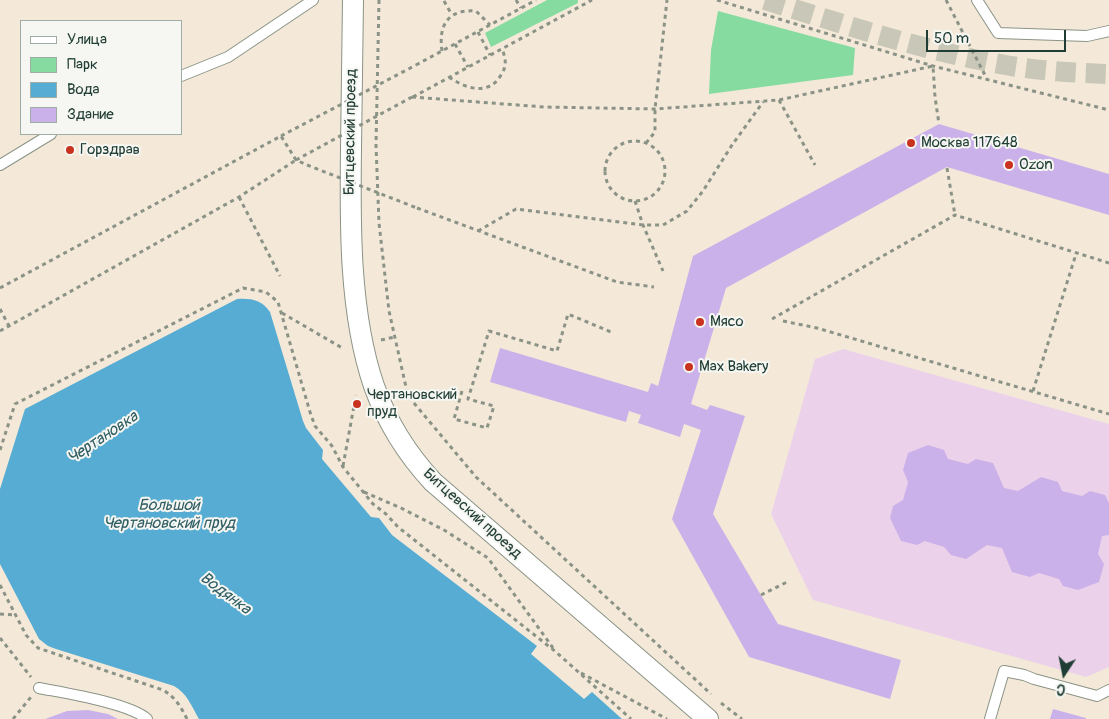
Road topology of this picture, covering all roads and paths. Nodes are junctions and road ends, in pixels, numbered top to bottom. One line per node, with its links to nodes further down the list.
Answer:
1 (312, 0): 25 (lane)
2 (353, 0): 84 (street, Битцевский проезд)
3 (380, 0): 59 (path)
4 (516, 0): 14 (path)
5 (536, 0): 14 (path)
6 (584, 0): 13 (path)
7 (592, 0): 13 (path)
8 (667, 0): 31 (path)
9 (717, 0): 23 (path)
10 (946, 0): 27 (path)
11 (977, 0): 17 (lane)
12 (444, 1): 15 (path)
13 (583, 5): 20 (path)
14 (521, 8): 16 (path)
15 (452, 15): 16 (path); 21 (path)
16 (490, 25): 18 (path)
17 (1109, 30)
18 (478, 32): 19 (path); 22 (path)
19 (455, 44): 21 (path); 24 (path)
20 (502, 49): 22 (path); 26 (path)
21 (442, 51): 35 (path, bridge)
22 (490, 55): 24 (path)
23 (933, 66): 27 (path); 29 (path); 33 (path)
24 (468, 67): 26 (path)
25 (182, 76)
26 (449, 77): 28 (path)
27 (987, 80): 32 (path)
28 (412, 97): 31 (path); 37 (path, bridge)
29 (779, 100): 30 (path); 39 (path)
30 (763, 102): 31 (path); 44 (path)
31 (655, 109): 36 (path)
32 (1109, 110)
33 (939, 124)
34 (49, 135): 38 (lane)
35 (281, 136): 37 (path); 51 (path)
36 (646, 143): 42 (path); 42 (path)
37 (296, 160): 41 (path); 45 (path, bridge)
38 (0, 165)
39 (814, 165)
40 (947, 168): 43 (path)
41 (240, 197): 49 (path); 56 (path)
42 (635, 201): 44 (path)
43 (955, 215): 46 (path); 54 (path)
44 (643, 225): 45 (path); 48 (path)
45 (478, 231): 50 (path)
46 (1076, 254): 47 (path); 63 (path)
47 (1109, 263)
48 (663, 271)
49 (280, 276)
50 (654, 287)
51 (0, 288)
52 (0, 309): 56 (path)
53 (282, 313): 61 (path); 66 (path); 67 (path)
54 (772, 320)
55 (783, 321): 63 (path)
56 (9, 326): 57 (path)
57 (0, 331)
58 (611, 332): 62 (path)
59 (395, 337): 60 (path); 85 (path)
60 (378, 341)
61 (344, 348)
62 (462, 391)
63 (1033, 391): 65 (path)
64 (356, 395): 67 (path)
65 (1109, 414)
66 (0, 450)
67 (343, 467): 68 (path)
68 (363, 492): 75 (path); 75 (path)
69 (789, 581): 71 (path)
70 (0, 585): 73 (path)
71 (761, 595)
72 (0, 614): 73 (path)
73 (16, 615): 81 (path)
74 (0, 638): 77 (path)
75 (556, 652): 76 (path)
76 (576, 670): 82 (path); 83 (path)
77 (39, 688): 79 (path); 80 (lane)
78 (1109, 690): 86 (lane)
79 (13, 719)
80 (146, 719)
81 (187, 719)
82 (631, 719)
83 (666, 719)
84 (708, 719)
85 (741, 719)
86 (990, 719)

